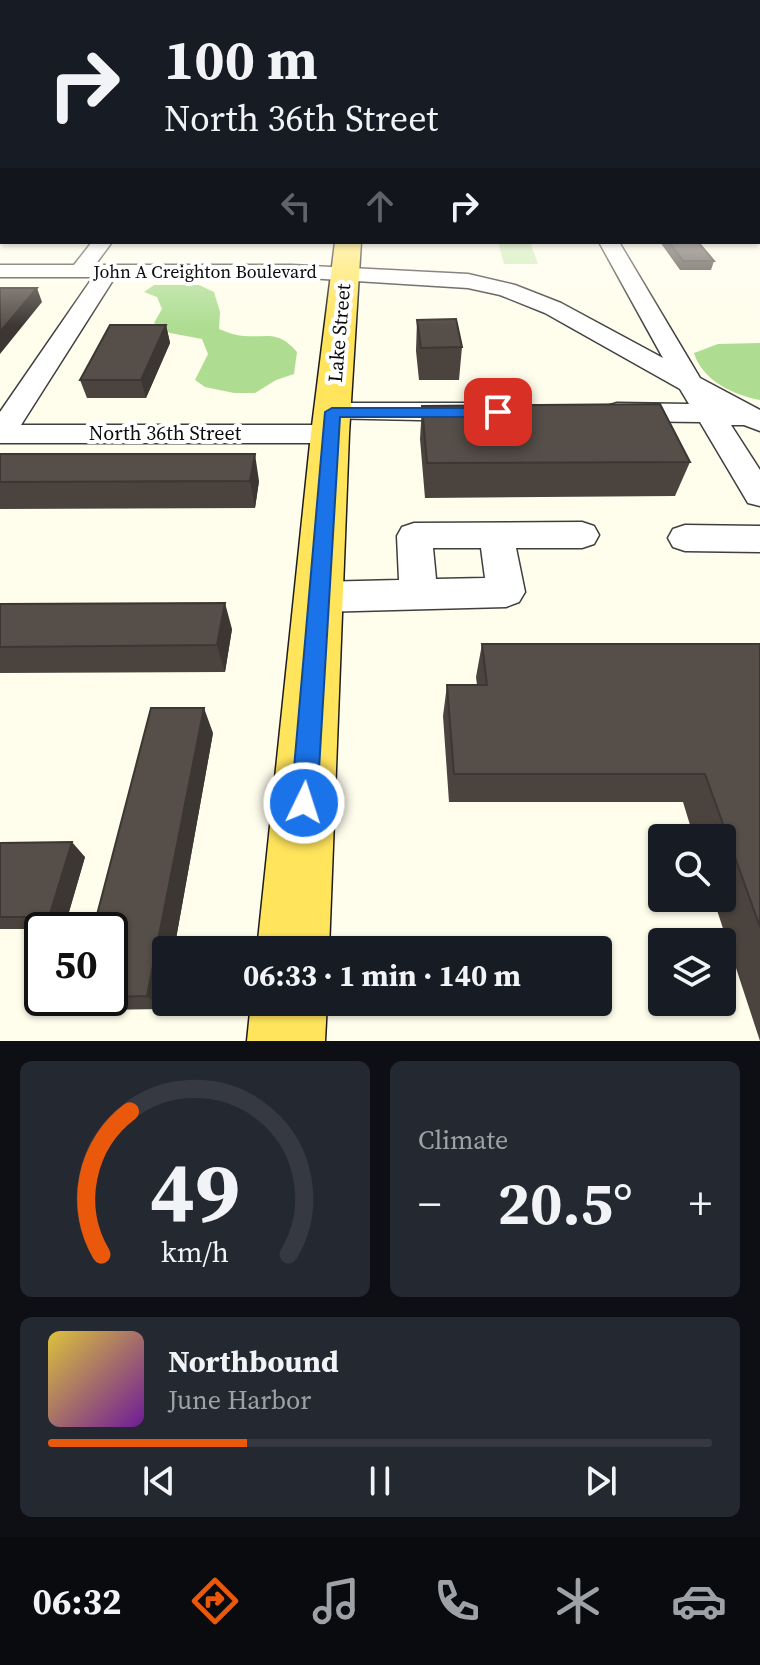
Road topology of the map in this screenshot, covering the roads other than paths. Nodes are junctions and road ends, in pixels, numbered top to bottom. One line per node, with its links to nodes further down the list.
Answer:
1 (100, 244): 5 (street)
2 (610, 244): 7 (street)
3 (346, 258): 6 (street, John A Creighton Boulevard); 7 (street, John A Creighton Boulevard); 12 (main road, Lake Street)
4 (0, 271): 5 (street, John A Creighton Boulevard)
5 (80, 271): 6 (street, John A Creighton Boulevard)
6 (108, 271): 13 (street)
7 (691, 385): 10 (street); 11 (street, John A Creighton Boulevard)
8 (496, 412): 12 (street, North 36th Street)
9 (586, 412): 10 (street)
10 (712, 415): 11 (street); 14 (street)
11 (754, 420)
12 (331, 423): 13 (street, North 36th Street); 20 (main road, Lake Street)
13 (0, 434)
14 (760, 495)
15 (496, 535): 16 (street); 19 (street); 19 (street)
16 (582, 535)
17 (685, 538): 18 (street)
18 (760, 539)
19 (419, 594): 20 (street)
20 (319, 597): 21 (main road, Lake Street)
21 (294, 936)
22 (288, 1016): 23 (main road)
23 (286, 1041)

